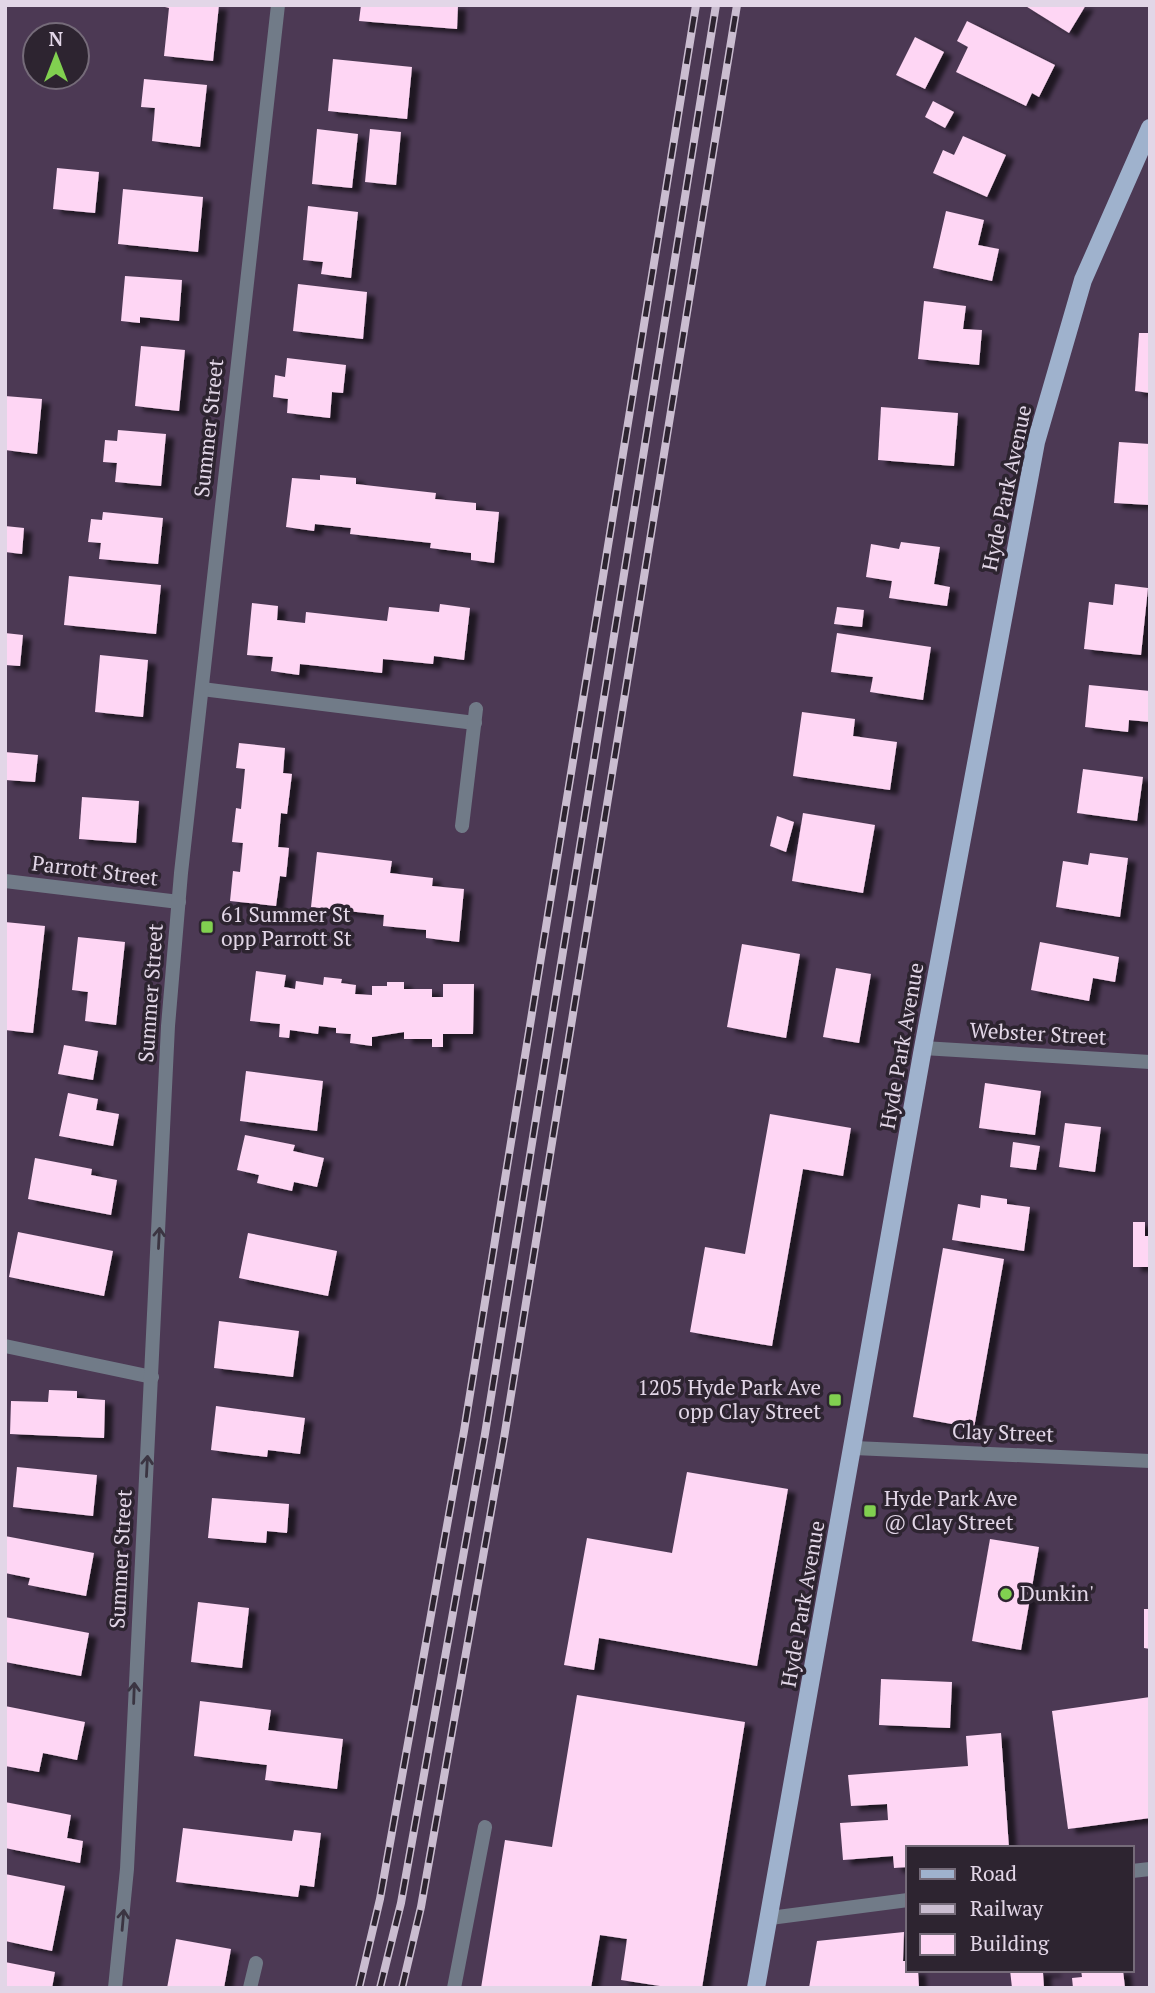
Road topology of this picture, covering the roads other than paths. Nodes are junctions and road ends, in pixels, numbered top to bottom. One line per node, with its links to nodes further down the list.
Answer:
1 (278, 5): 3 (street, Summer Street)
2 (1150, 128): 7 (main road, Hyde Park Avenue)
3 (202, 690): 4 (street); 6 (street, Summer Street)
4 (463, 826)
5 (5, 881): 6 (street, Parrott Street)
6 (179, 902): 10 (street, Summer Street, one-way to 6)
7 (923, 1048): 8 (street, Webster Street); 11 (main road, Hyde Park Avenue)
8 (1150, 1062)
9 (5, 1346): 10 (street)
10 (152, 1377): 17 (street, Summer Street, one-way to 10)
11 (854, 1448): 12 (street, Clay Street); 15 (main road, Hyde Park Avenue)
12 (1150, 1461)
13 (485, 1827): 19 (street)
14 (906, 1900): 15 (street)
15 (770, 1918): 20 (main road, Hyde Park Avenue)
16 (256, 1963): 18 (street)
17 (115, 1988)
18 (250, 1988)
19 (454, 1988)
20 (756, 1988)

